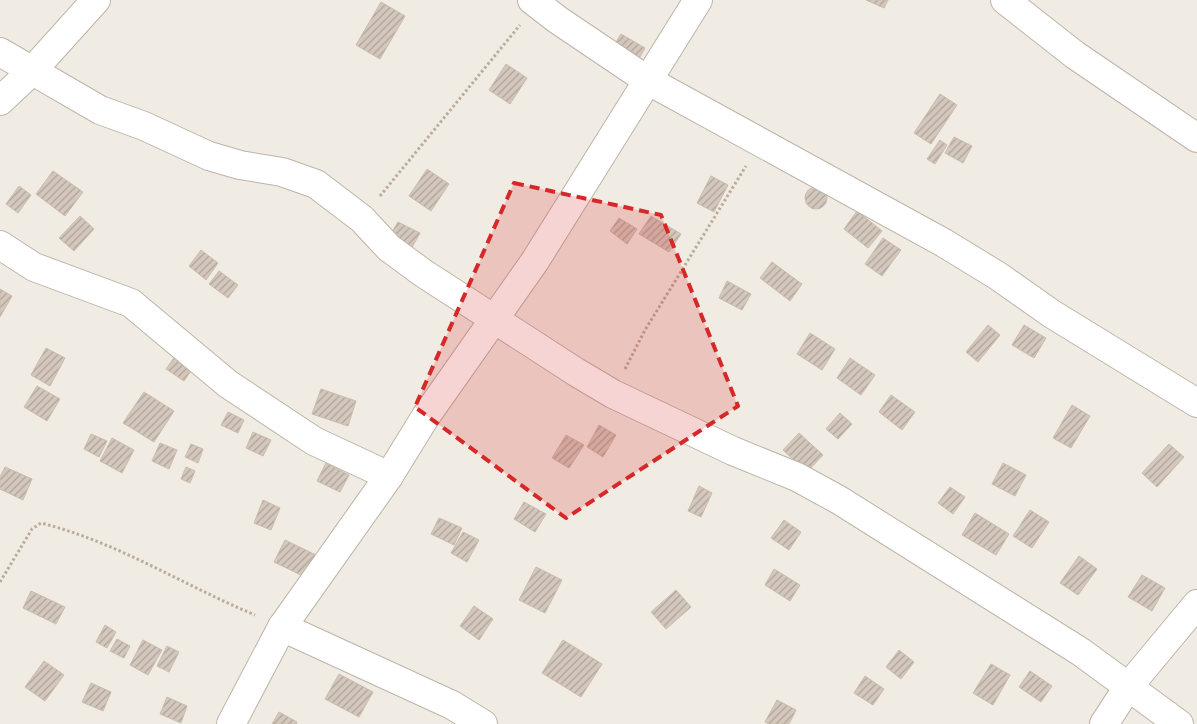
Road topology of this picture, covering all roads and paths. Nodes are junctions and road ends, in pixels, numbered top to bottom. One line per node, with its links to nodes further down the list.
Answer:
1 (96, 0): 6 (street)
2 (698, 0): 7 (street)
3 (1005, 0): 9 (street)
4 (534, 2): 7 (street); 11 (path)
5 (0, 52): 6 (street)
6 (32, 70): 8 (street); 11 (street)
7 (648, 80): 10 (street); 13 (street)
8 (0, 101)
9 (1197, 138)
10 (761, 142): 14 (path); 15 (street)
11 (362, 219): 13 (street)
12 (0, 245): 16 (street)
13 (493, 319): 14 (street); 16 (street)
14 (613, 394): 20 (street)
15 (1197, 403)
16 (389, 476): 19 (street)
17 (0, 582): 19 (path)
18 (1197, 604): 20 (street)
19 (282, 627): 21 (street); 22 (street)
20 (1128, 686): 23 (street); 24 (street)
21 (231, 724)
22 (483, 724)
23 (1104, 724)
24 (1179, 724)

